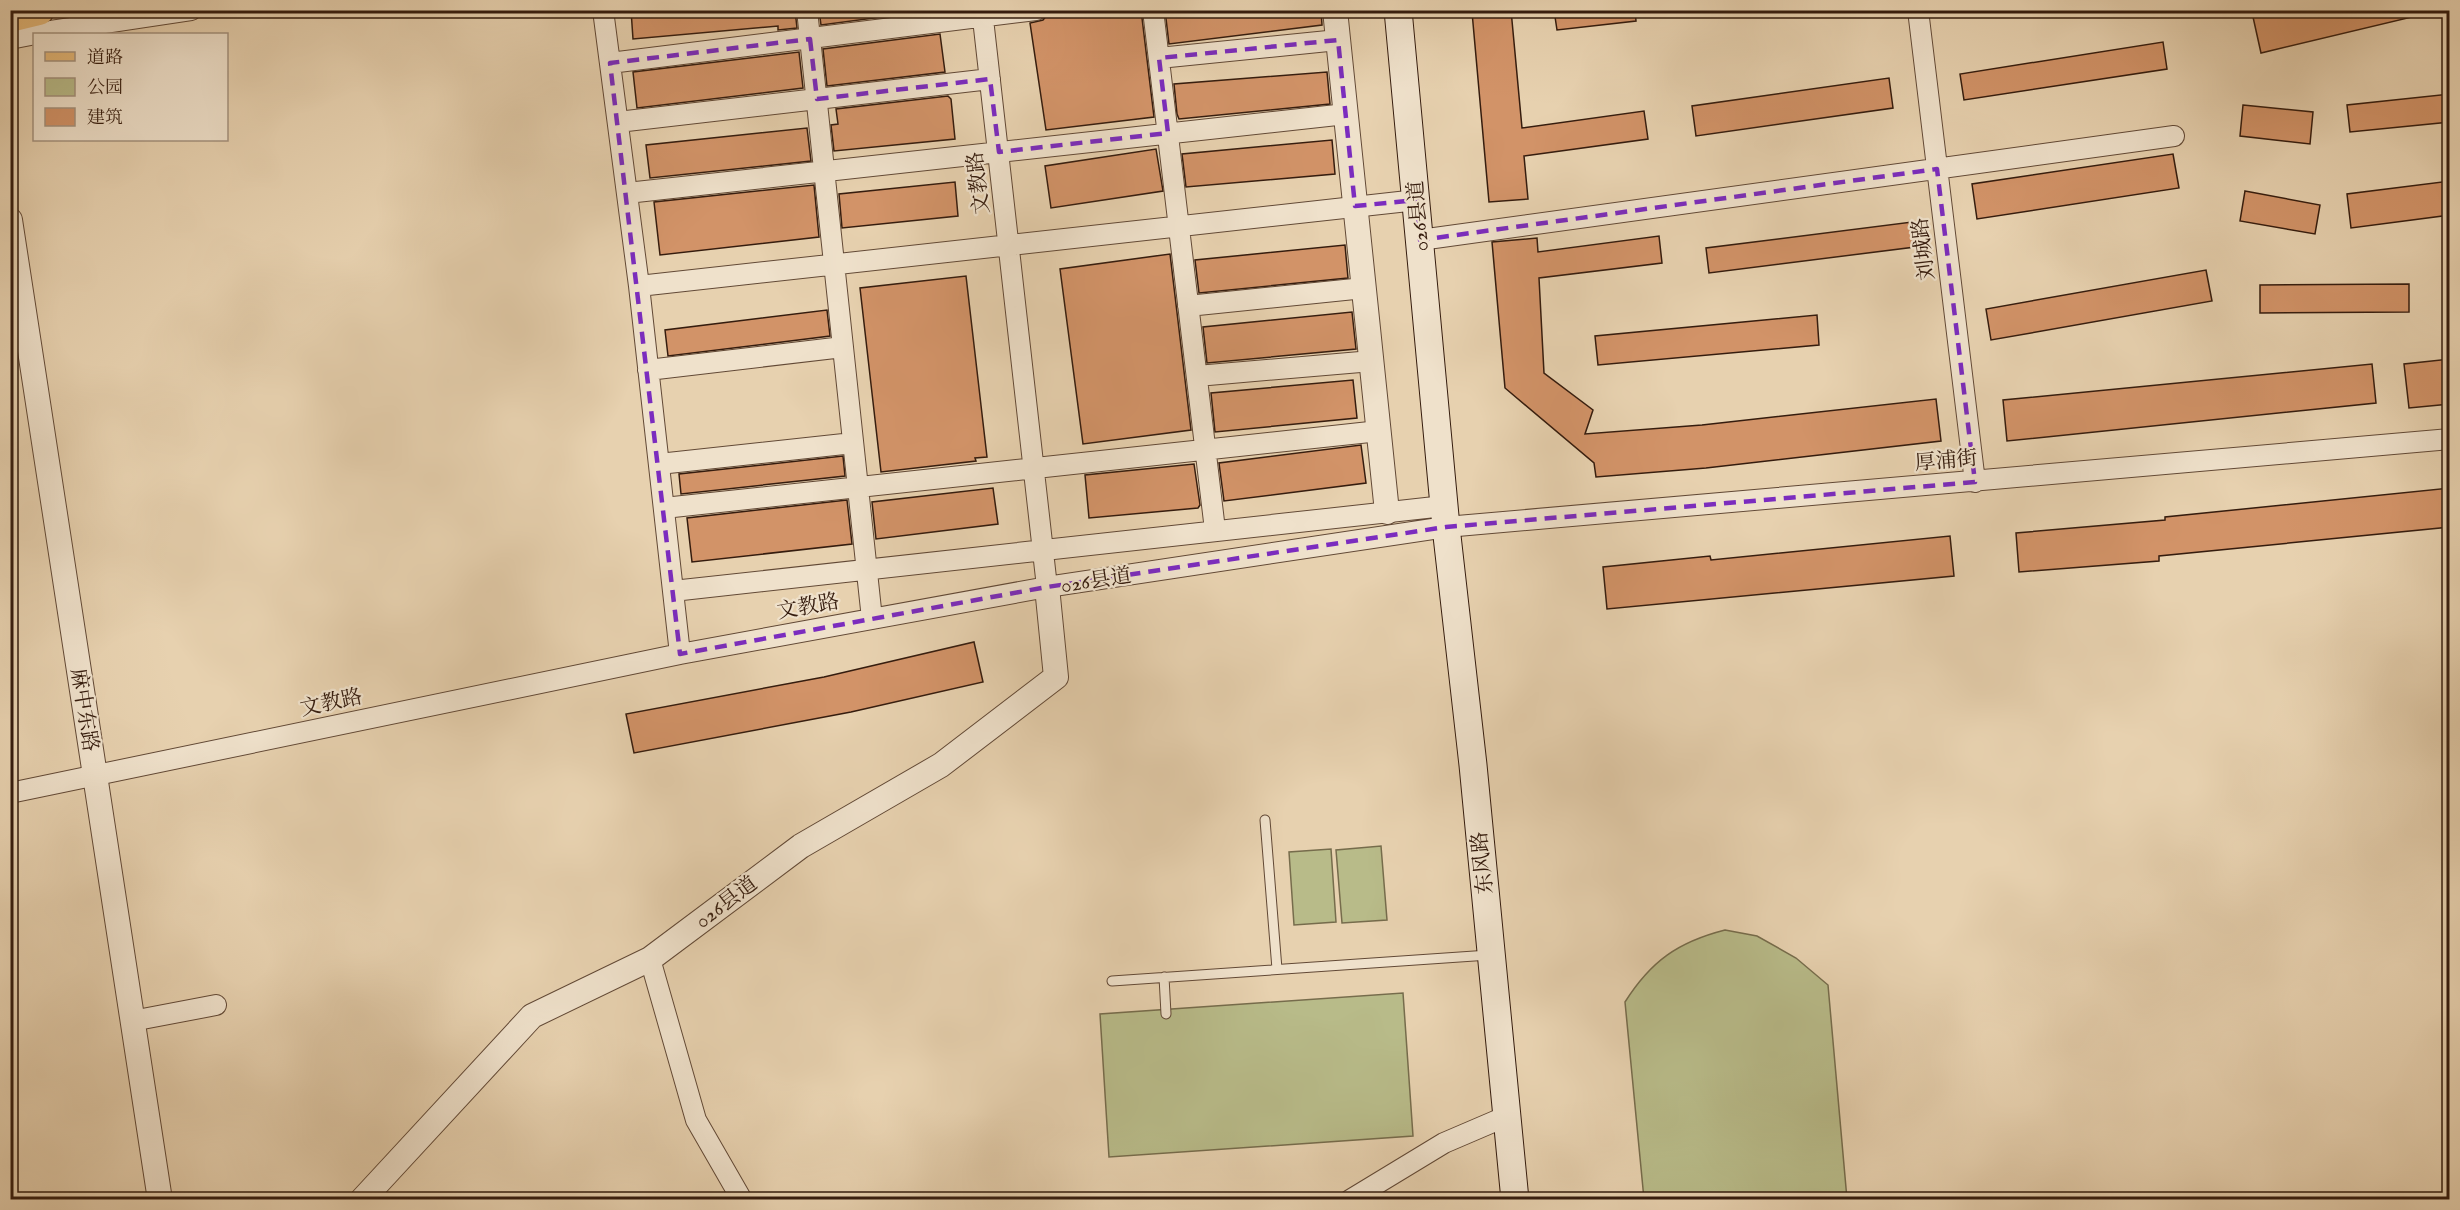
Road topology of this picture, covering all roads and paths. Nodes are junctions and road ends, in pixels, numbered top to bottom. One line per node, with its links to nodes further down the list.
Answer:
1 (39, 10): 11 (main road)
2 (191, 10): 12 (street)
3 (603, 10): 18 (street)
4 (807, 10): 15 (street)
5 (1036, 10): 10 (street)
6 (1153, 10): 17 (street)
7 (1335, 10): 16 (street)
8 (1398, 10): 29 (main road, 026县道)
9 (1918, 10): 26 (street, 刘城路)
10 (982, 14): 15 (street); 19 (street, 文教路)
11 (10, 17)
12 (41, 33)
13 (33, 35): 14 (street)
14 (10, 39)
15 (810, 39): 18 (street); 20 (street)
16 (1338, 40): 17 (street); 21 (street)
17 (1159, 58): 23 (street)
18 (610, 63): 22 (street)
19 (990, 79): 20 (street); 25 (street, 文教路)
20 (817, 99): 22 (street); 27 (street)
21 (1346, 114): 23 (street); 30 (street)
22 (618, 122): 28 (street)
23 (1168, 133): 25 (street); 32 (street)
24 (2174, 136): 26 (street)
25 (999, 152): 27 (street); 34 (street, 文教路)
26 (1937, 169): 33 (street); 49 (street, 刘城路)
27 (824, 171): 28 (street); 35 (street)
28 (627, 193): 36 (street)
29 (1417, 200): 30 (street); 33 (main road, 026县道)
30 (1355, 206): 32 (street); 37 (street)
31 (10, 220): 61 (street, 麻中东路)
32 (1179, 225): 34 (street); 38 (street)
33 (1420, 240): 53 (main road, 026县道)
34 (1009, 244): 35 (street); 48 (street, 文教路)
35 (834, 264): 36 (street); 39 (street)
36 (639, 286): 41 (street)
37 (1364, 288): 38 (street); 40 (street)
38 (1188, 306): 42 (street)
39 (843, 347): 41 (street); 45 (street)
40 (1372, 361): 42 (street); 43 (street)
41 (648, 370): 47 (street)
42 (1197, 376): 46 (street)
43 (1379, 431): 46 (street); 52 (street)
44 (2450, 439): 49 (street, 厚浦街)
45 (853, 443): 47 (street); 50 (street)
46 (1205, 449): 48 (street); 54 (street)
47 (658, 464): 51 (street)
48 (1034, 467): 50 (street); 55 (street, 文教路)
49 (1975, 482): 53 (street, 厚浦街)
50 (858, 486): 51 (street); 56 (street)
51 (664, 508): 58 (street)
52 (1387, 512): 53 (street); 54 (street)
53 (1445, 516): 57 (street, 026县道); 64 (main road, 东风路)
54 (1215, 530): 55 (street)
55 (1043, 549): 56 (street); 57 (street, 文教路)
56 (867, 569): 58 (street); 59 (street)
57 (1047, 587): 59 (street, 文教路); 65 (street, 026县道)
58 (673, 591): 60 (street)
59 (872, 619): 60 (street, 文教路)
60 (680, 654): 61 (street, 文教路)
61 (94, 775): 62 (street, 文教路); 71 (street, 麻中东路)
62 (10, 793)
63 (1264, 820): 66 (lane)
64 (1491, 954): 66 (lane); 72 (main road, 东风路)
65 (650, 959): 74 (street, 026县道); 75 (street)
66 (1277, 969): 67 (lane)
67 (1164, 977): 68 (lane); 70 (lane)
68 (1112, 981)
69 (216, 1005): 71 (street)
70 (1166, 1014)
71 (132, 1021): 73 (street, 麻中东路)
72 (1507, 1116): 76 (street); 77 (main road, 东风路)
73 (160, 1200)
74 (362, 1200)
75 (742, 1200)
76 (1350, 1200)
77 (1515, 1200)

